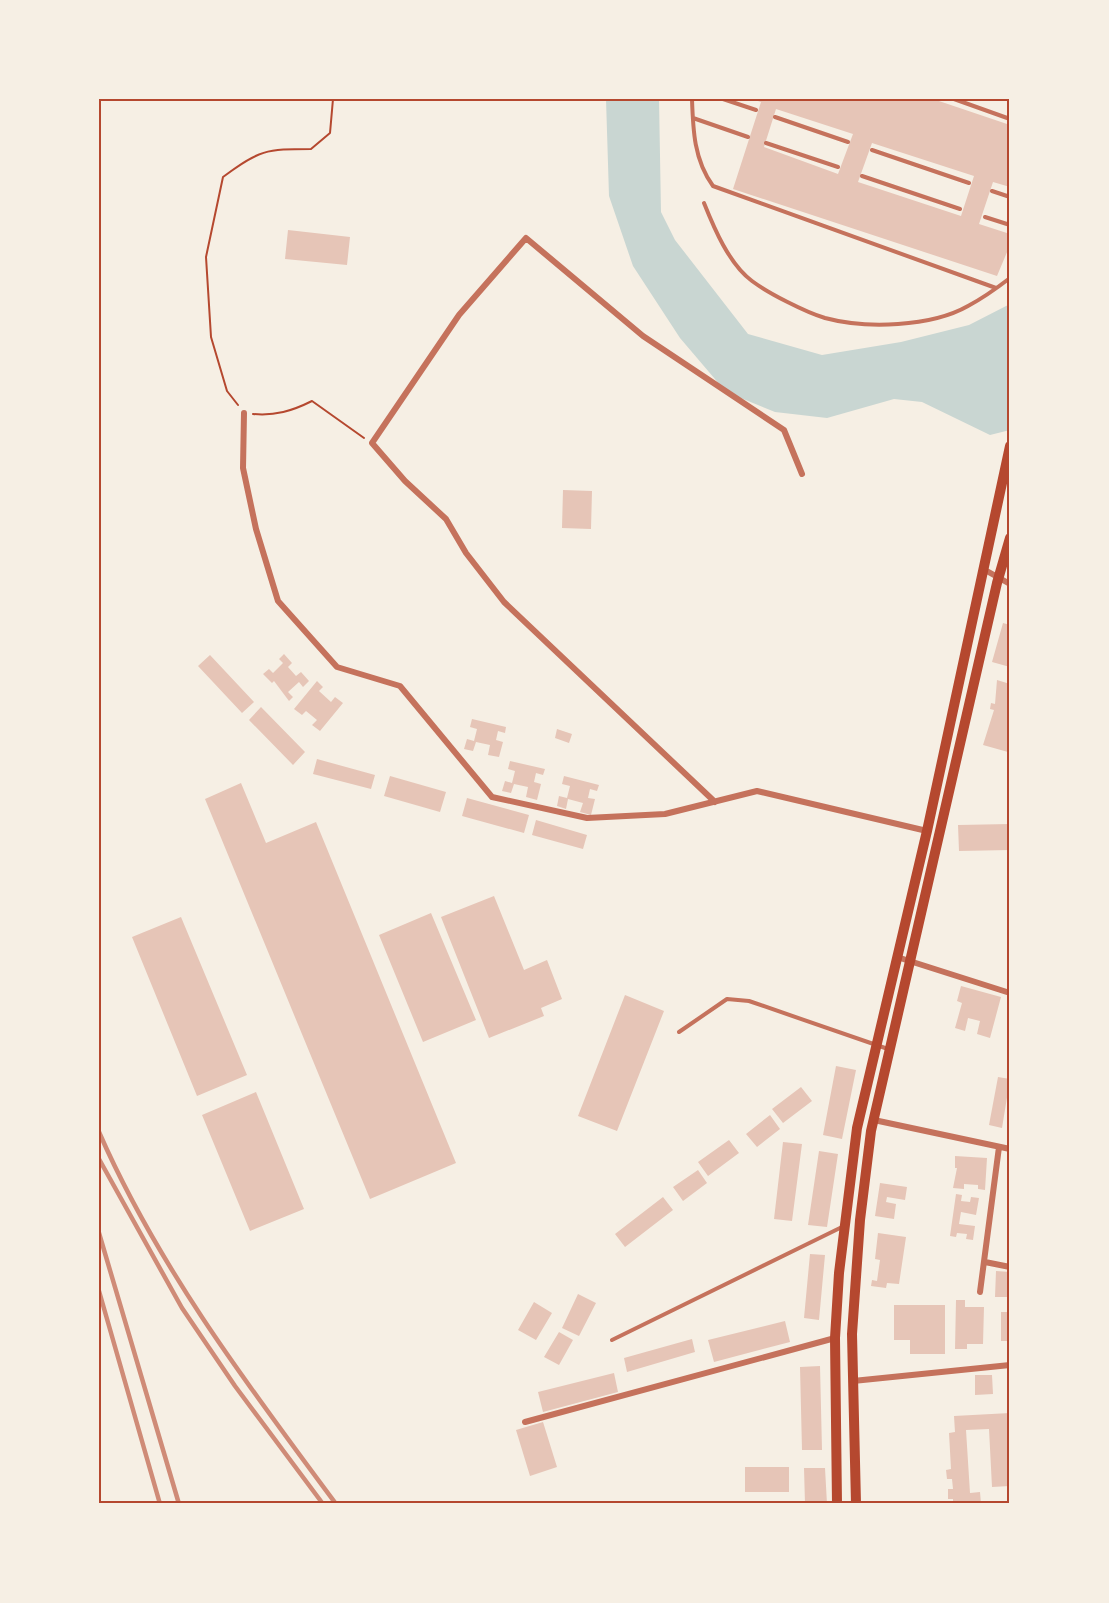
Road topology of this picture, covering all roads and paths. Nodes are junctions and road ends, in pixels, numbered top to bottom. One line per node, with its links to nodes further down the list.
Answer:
1 (333, 99): 24 (path)
2 (692, 99): 7 (lane)
3 (723, 99): 5 (lane)
4 (954, 99): 8 (lane)
5 (756, 110)
6 (775, 117): 10 (lane)
7 (693, 118): 9 (lane); 23 (lane)
8 (1010, 119)
9 (748, 137)
10 (848, 142)
11 (766, 143): 13 (lane)
12 (872, 150): 15 (lane)
13 (838, 167)
14 (862, 176): 19 (lane)
15 (969, 183)
16 (992, 191): 17 (lane)
17 (1010, 197)
18 (704, 203): 23 (lane)
19 (960, 209)
20 (985, 216): 21 (lane)
21 (1010, 225)
22 (1010, 278): 23 (lane)
23 (996, 288)
24 (244, 413): 25 (path); 32 (street)
25 (372, 443): 27 (street); 32 (street)
26 (1010, 446): 29 (main road)
27 (802, 474)
28 (1010, 538): 30 (main road)
29 (985, 570): 30 (street); 33 (main road)
30 (998, 578): 31 (street); 35 (main road)
31 (1010, 584)
32 (715, 802): 33 (street)
33 (927, 831): 34 (main road)
34 (897, 957): 35 (street); 38 (main road)
35 (911, 962): 36 (street); 39 (main road)
36 (1010, 993)
37 (679, 1032): 38 (lane)
38 (876, 1045): 39 (lane); 43 (main road)
39 (890, 1050): 40 (main road)
40 (874, 1120): 41 (street); 50 (main road)
41 (999, 1147): 42 (street); 44 (street)
42 (1010, 1149)
43 (845, 1226): 47 (main road); 48 (lane)
44 (985, 1262): 45 (street); 46 (street)
45 (1010, 1267)
46 (980, 1292)
47 (835, 1338): 51 (street); 52 (main road)
48 (612, 1340)
49 (1010, 1365): 50 (street)
50 (853, 1381): 53 (main road)
51 (525, 1422)
52 (837, 1504)
53 (856, 1504)

